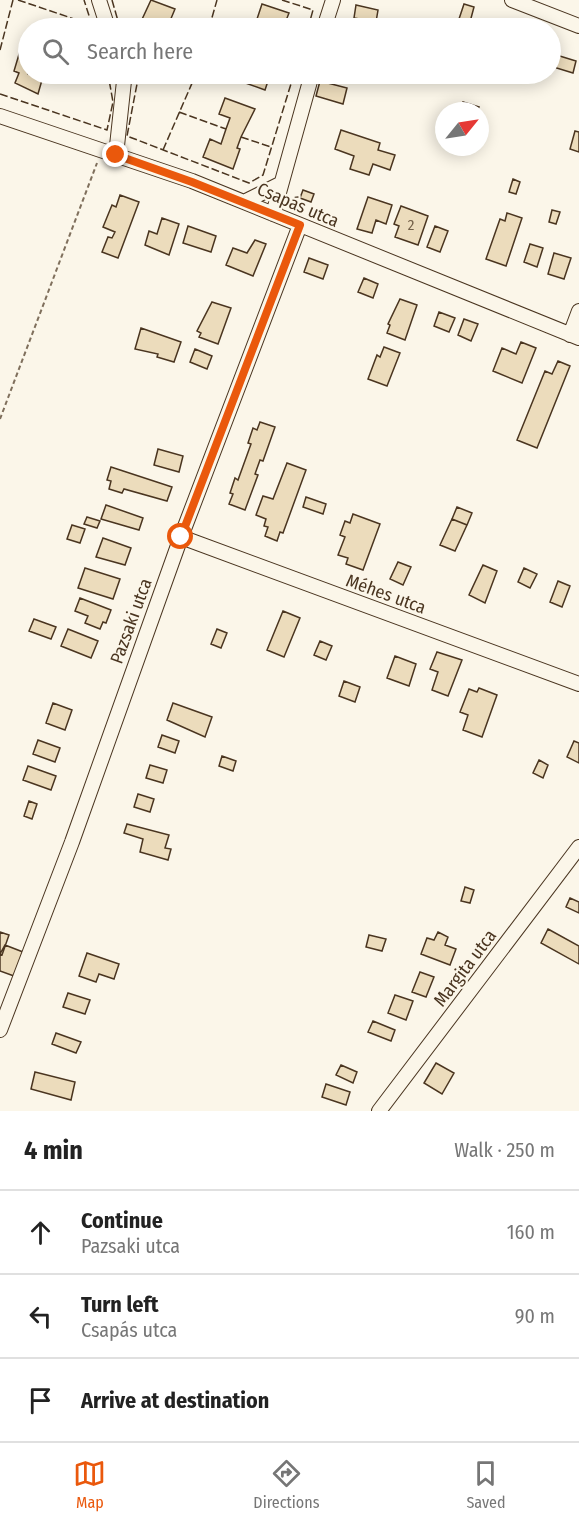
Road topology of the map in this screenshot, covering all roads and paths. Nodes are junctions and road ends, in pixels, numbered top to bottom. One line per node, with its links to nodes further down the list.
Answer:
1 (99, 0): 4 (street)
2 (333, 0): 5 (street)
3 (512, 0): 6 (street)
4 (105, 18)
5 (327, 18)
6 (558, 18)
7 (561, 19): 8 (street)
8 (579, 26)
9 (124, 84): 13 (street)
10 (309, 84): 14 (street)
11 (0, 116): 12 (street, Csapás utca)
12 (102, 151): 13 (street, Csapás utca); 20 (path)
13 (116, 155): 15 (street, Csapás utca)
14 (280, 184): 15 (street); 16 (street)
15 (244, 202): 16 (street, Csapás utca)
16 (273, 214): 17 (street, Csapás utca)
17 (300, 225): 19 (street, Csapás utca); 21 (street, Pazsaki utca)
18 (579, 311): 19 (street)
19 (574, 337)
20 (0, 418)
21 (181, 537): 22 (street, Méhes utca); 24 (street, Pazsaki utca)
22 (579, 684)
23 (578, 850): 25 (street, Margita utca)
24 (0, 1030)
25 (379, 1111)

